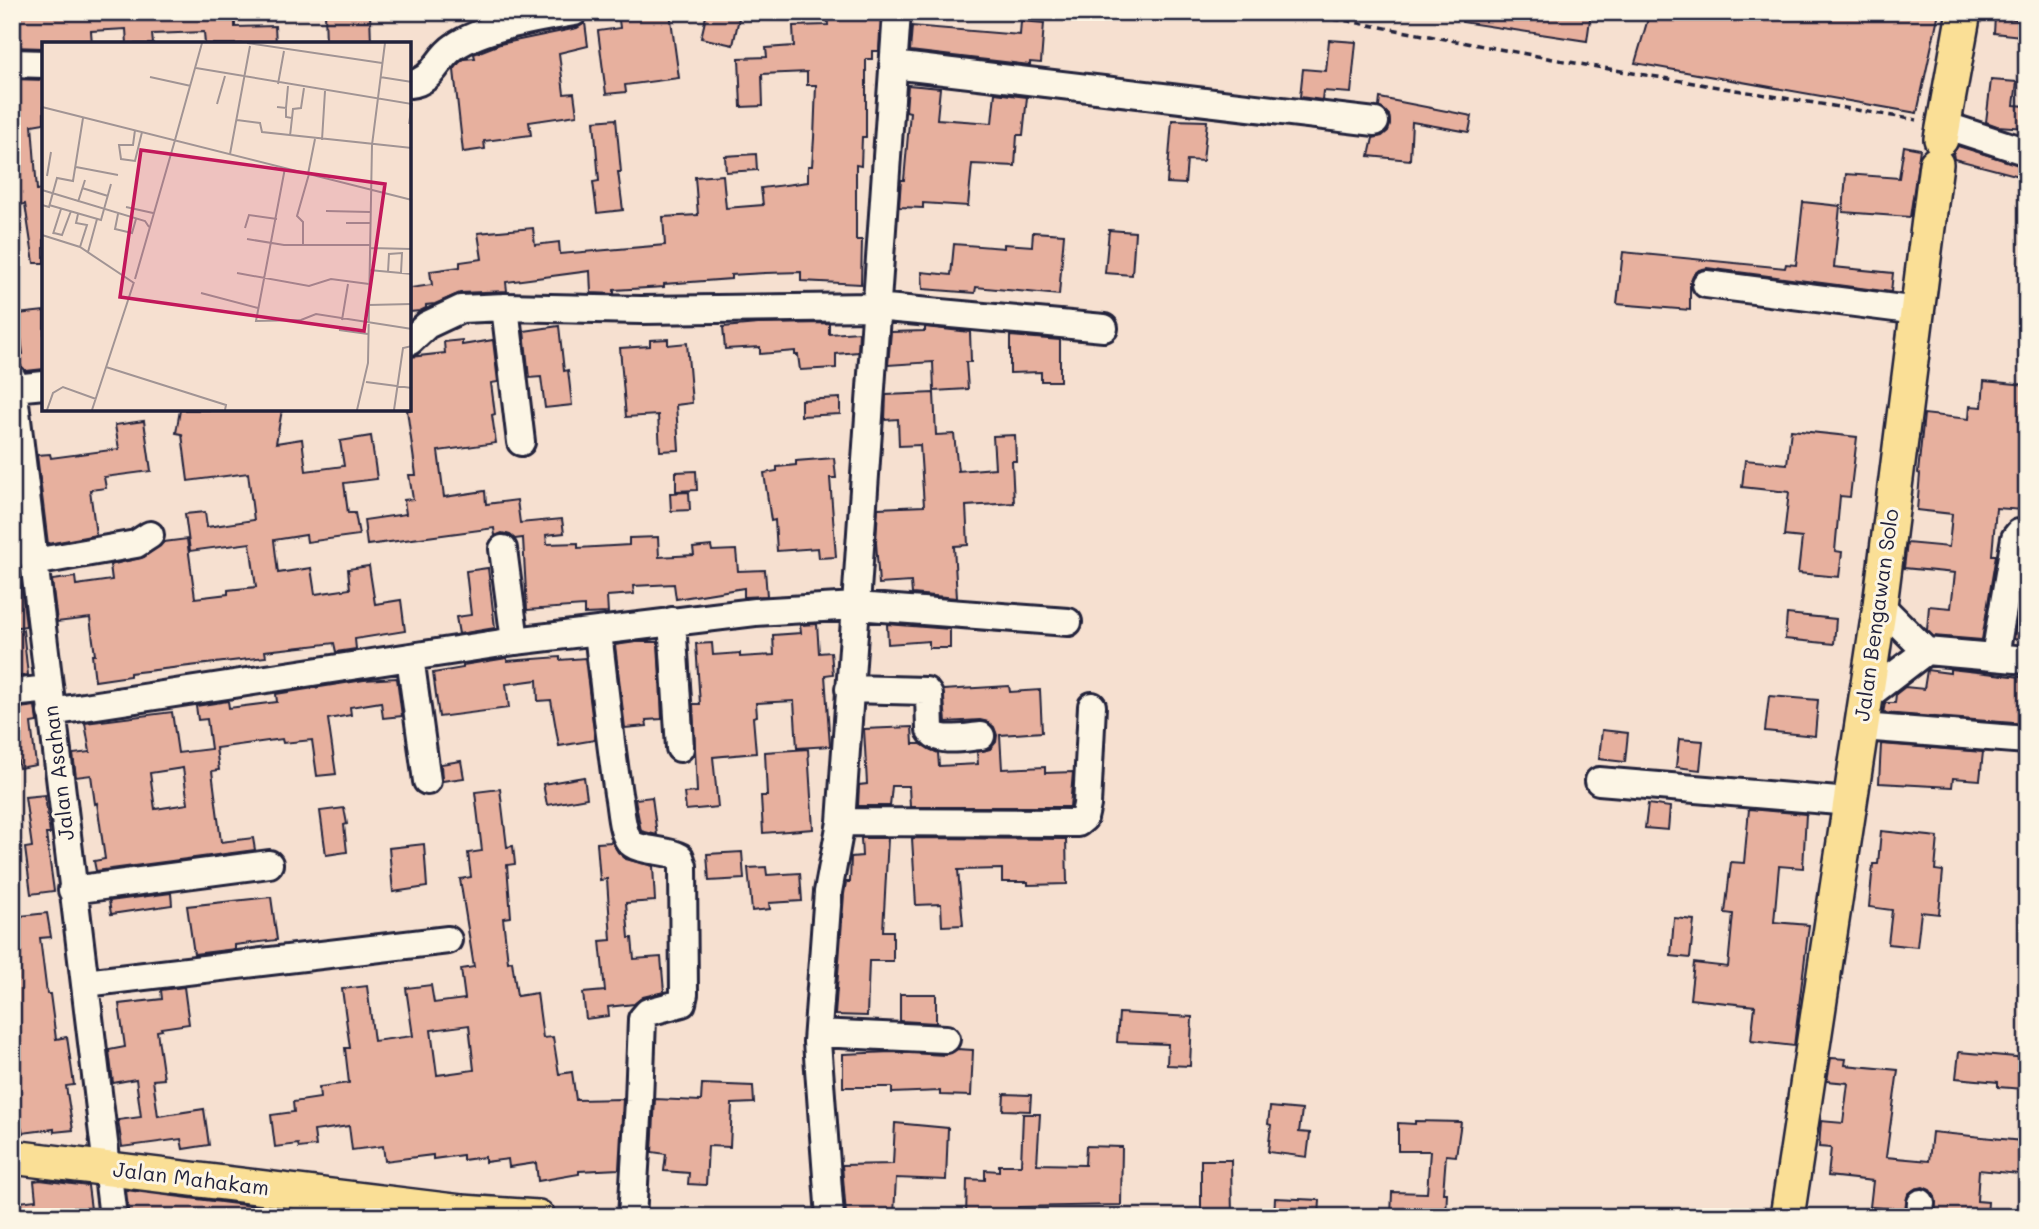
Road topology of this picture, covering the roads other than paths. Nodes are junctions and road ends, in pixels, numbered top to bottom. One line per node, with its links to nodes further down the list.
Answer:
1 (574, 12): 7 (street)
2 (897, 12): 6 (street)
3 (1964, 12): 9 (main road, Jalan Bengawan Solo)
4 (12, 63): 5 (street)
5 (42, 64)
6 (893, 65): 8 (street); 13 (street)
7 (418, 81)
8 (1375, 122)
9 (1940, 143): 10 (street); 14 (main road, Jalan Bengawan Solo)
10 (2027, 152)
11 (1706, 284): 14 (street)
12 (505, 307): 13 (street); 16 (street); 19 (street)
13 (875, 307): 15 (street); 26 (street)
14 (1918, 312): 25 (main road, Jalan Bengawan Solo)
15 (1104, 328)
16 (411, 340)
17 (13, 383): 18 (street); 20 (street, Jalan Asahan)
18 (42, 385)
19 (520, 442)
20 (20, 507): 24 (street, Jalan Asahan)
21 (2027, 534): 32 (street)
22 (150, 535): 24 (street)
23 (503, 549): 30 (street)
24 (34, 562): 37 (street, Jalan Asahan)
25 (1880, 604): 31 (street); 39 (main road, Jalan Bengawan Solo)
26 (856, 606): 27 (street); 28 (street); 35 (street)
27 (672, 621): 29 (street); 42 (street)
28 (1068, 622)
29 (598, 632): 30 (street); 57 (street)
30 (515, 640): 33 (street)
31 (1926, 651): 32 (street); 39 (street)
32 (1995, 656): 34 (street)
33 (410, 657): 37 (street); 44 (street)
34 (2027, 660)
35 (849, 689): 40 (street); 46 (street)
36 (12, 693): 37 (street)
37 (50, 700): 48 (street, Jalan Asahan)
38 (1092, 706): 46 (street)
39 (1864, 712): 41 (street); 45 (main road, Jalan Bengawan Solo)
40 (981, 736)
41 (2027, 740)
42 (680, 748)
43 (1599, 780): 45 (street)
44 (427, 781)
45 (1850, 802): 59 (main road, Jalan Bengawan Solo)
46 (841, 822): 51 (street)
47 (269, 864): 48 (street)
48 (72, 890): 50 (street, Jalan Asahan)
49 (449, 940): 50 (street)
50 (85, 983): 54 (street, Jalan Asahan)
51 (818, 1033): 52 (street); 58 (street)
52 (946, 1039)
53 (12, 1157): 54 (main road, Jalan Mahakam)
54 (108, 1168): 55 (street, Jalan Asahan); 56 (main road, Jalan Mahakam)
55 (113, 1217)
56 (538, 1217)
57 (632, 1217)
58 (830, 1217)
59 (1787, 1217)

